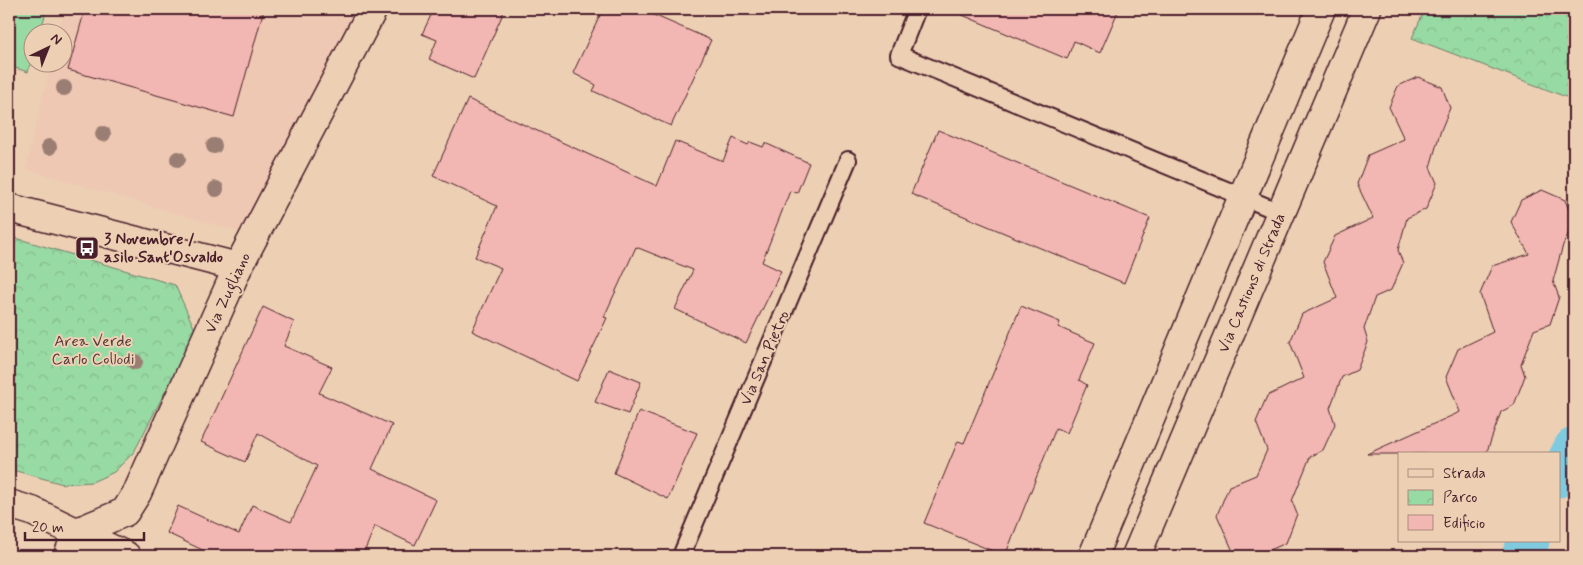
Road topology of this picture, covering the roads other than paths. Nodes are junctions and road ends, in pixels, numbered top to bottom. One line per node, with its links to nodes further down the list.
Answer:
1 (373, 9): 9 (street, Via Zugliano)
2 (917, 9): 6 (lane)
3 (1321, 9): 6 (street)
4 (1367, 9): 8 (street, Via Castions di Strada)
5 (848, 160): 13 (lane, Via San Pietro)
6 (1242, 197): 8 (lane); 14 (street)
7 (9, 208): 9 (street)
8 (1282, 213): 15 (street, Via Castions di Strada)
9 (238, 267): 11 (street, Via Zugliano)
10 (9, 504): 11 (street)
11 (73, 544): 12 (street)
12 (126, 556)
13 (681, 556)
14 (1093, 556)
15 (1136, 556)

